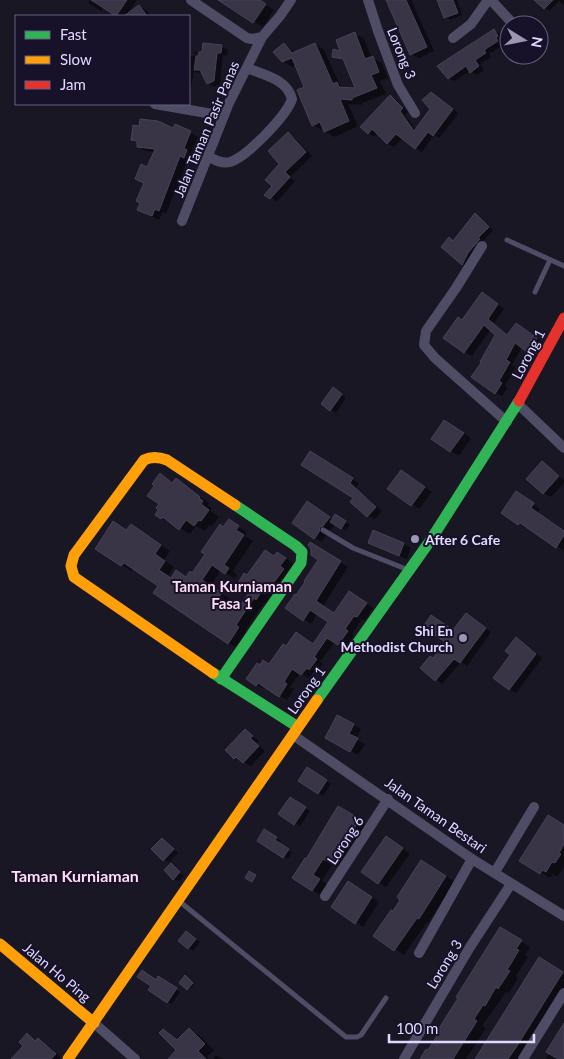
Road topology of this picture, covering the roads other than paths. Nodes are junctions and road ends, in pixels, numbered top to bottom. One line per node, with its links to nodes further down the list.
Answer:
1 (192, 0): 6 (street)
2 (290, 0): 6 (street, Jalan Taman Pasir Panas)
3 (368, 0): 10 (street, Lorong 3)
4 (489, 0): 5 (street); 7 (street)
5 (504, 15)
6 (262, 37): 8 (street, Jalan Taman Pasir Panas)
7 (453, 38)
8 (247, 68): 11 (street, Jalan Taman Pasir Panas); 12 (street)
9 (161, 105): 11 (street)
10 (415, 114)
11 (224, 116): 12 (street, Jalan Taman Pasir Panas)
12 (208, 156): 13 (street, Jalan Taman Pasir Panas)
13 (182, 221)
14 (507, 240): 16 (lane)
15 (482, 246): 21 (street)
16 (550, 260): 17 (lane); 18 (lane)
17 (564, 266)
18 (535, 292)
19 (564, 318): 20 (street, Lorong 1)
20 (518, 404): 21 (street, Lorong 1); 22 (street)
21 (507, 422): 24 (street, Lorong 1)
22 (564, 448)
23 (323, 530): 24 (lane)
24 (409, 570): 26 (street, Lorong 1)
25 (221, 679): 25 (street); 26 (street)
26 (296, 731): 27 (street, Jalan Taman Bestari); 33 (street, Lorong 1)
27 (388, 799): 29 (street, Jalan Taman Bestari); 32 (street, Lorong 6)
28 (534, 807): 30 (street)
29 (472, 858): 30 (street, Jalan Taman Bestari); 36 (street)
30 (495, 872): 31 (street, Jalan Taman Bestari)
31 (511, 884): 34 (street, Jalan Taman Bestari); 42 (street, Lorong 3)
32 (325, 896)
33 (179, 901): 38 (lane); 39 (street, Lorong 1)
34 (564, 916)
35 (0, 944): 39 (street, Jalan Ho Ping)
36 (418, 952)
37 (564, 993): 43 (street)
38 (386, 998)
39 (94, 1023): 40 (street, Lorong 1); 41 (street)
40 (68, 1059)
41 (134, 1059)
42 (404, 1059)
43 (523, 1059)

